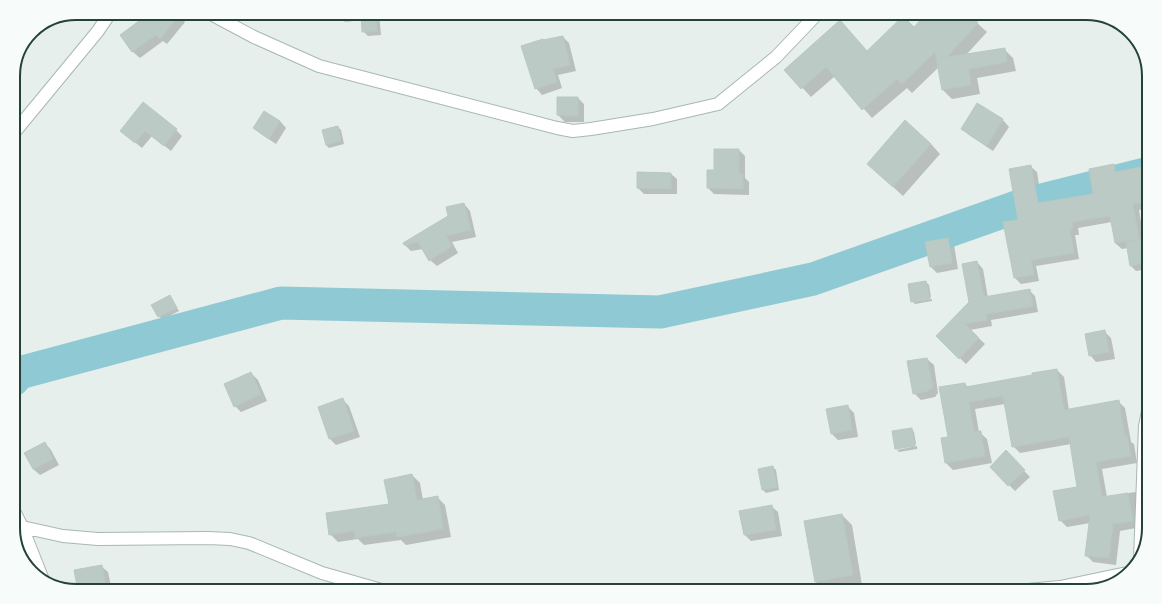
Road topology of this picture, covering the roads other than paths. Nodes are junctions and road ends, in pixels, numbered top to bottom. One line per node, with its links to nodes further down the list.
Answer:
1 (105, 20): 4 (street)
2 (223, 20): 3 (street)
3 (811, 20)
4 (20, 126)
5 (1142, 506): 8 (street)
6 (20, 523): 7 (street)
7 (22, 527): 9 (street); 11 (street)
8 (1141, 540)
9 (39, 570)
10 (1116, 574): 12 (street)
11 (360, 584)
12 (1073, 584)

